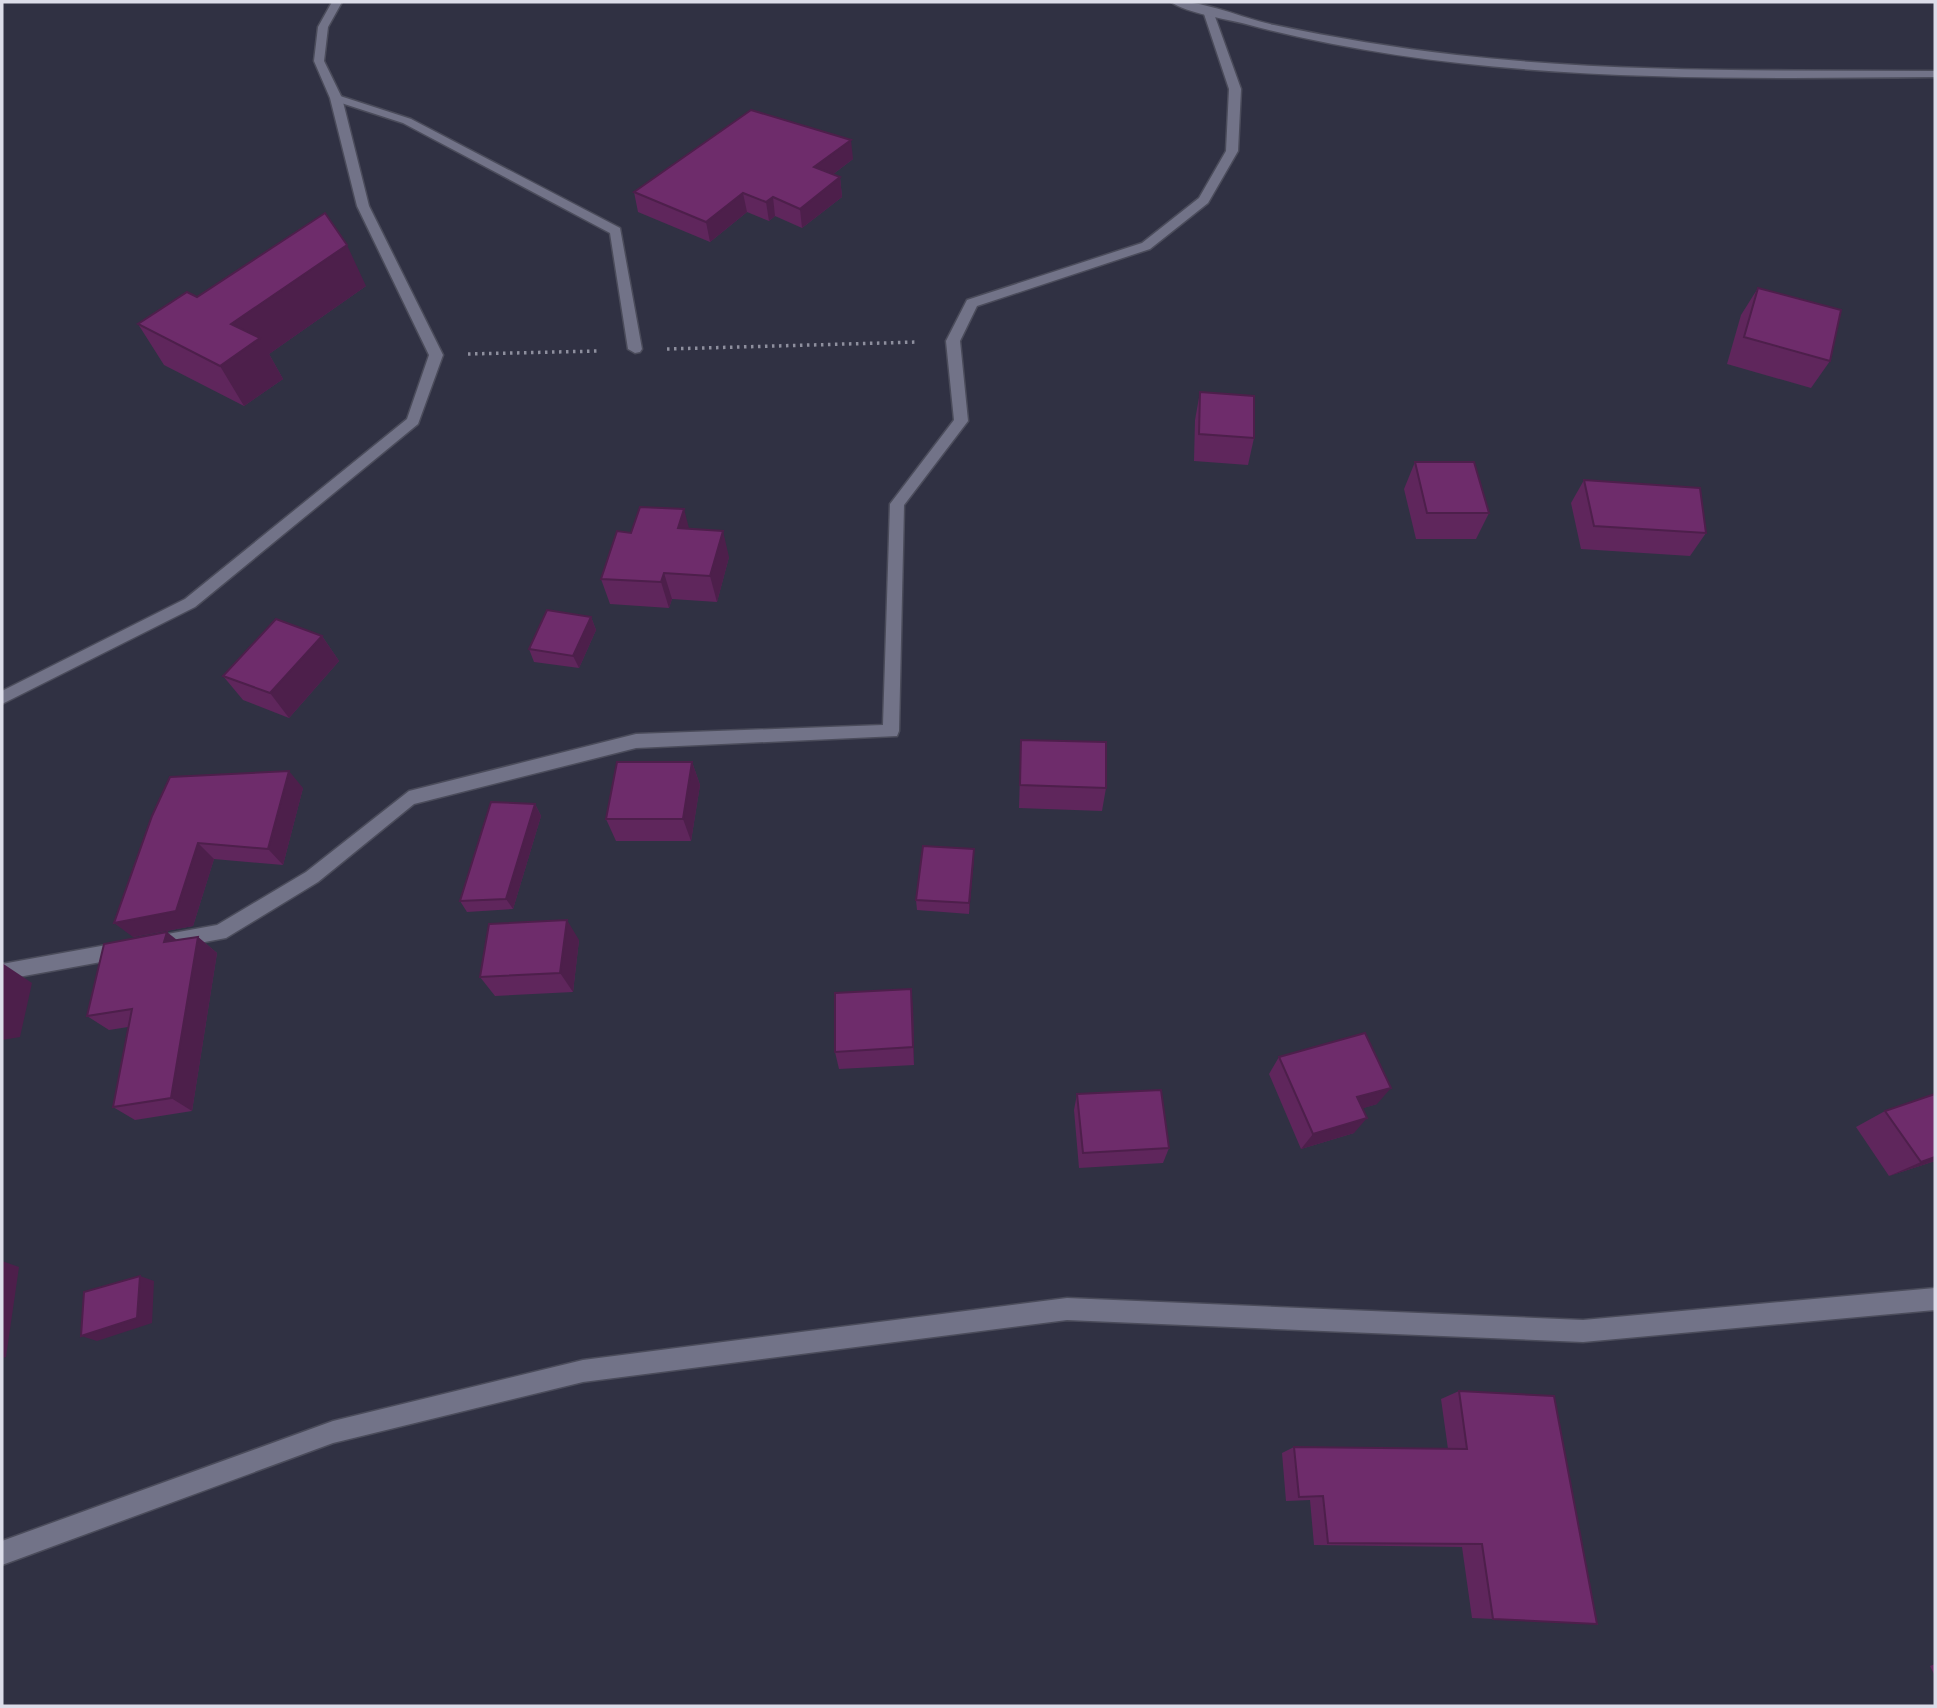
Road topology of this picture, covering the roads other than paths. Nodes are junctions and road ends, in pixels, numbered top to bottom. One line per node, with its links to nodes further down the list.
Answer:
1 (337, 2): 5 (street)
2 (1176, 2): 3 (street)
3 (1208, 11): 4 (street); 8 (street)
4 (1935, 74)
5 (336, 98): 6 (street); 7 (street)
6 (635, 349)
7 (2, 698)
8 (2, 972)
9 (1935, 1299): 10 (street)
10 (2, 1553)

